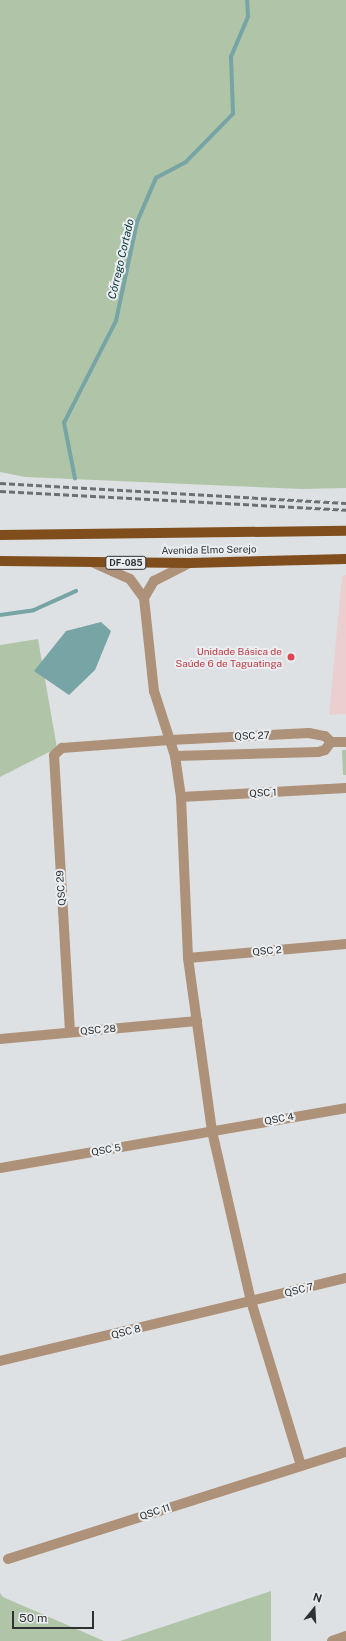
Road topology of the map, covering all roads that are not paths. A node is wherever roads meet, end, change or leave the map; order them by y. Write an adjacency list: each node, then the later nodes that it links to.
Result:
1 (346, 531): 2 (main road, Avenida Elmo Serejo)
2 (0, 535)
3 (346, 559): 6 (main road, Avenida Elmo Serejo / DF-085)
4 (0, 561): 5 (main road, Avenida Elmo Serejo / DF-085)
5 (94, 563): 6 (main road, Avenida Elmo Serejo / DF-085); 7 (street)
6 (190, 563): 7 (street)
7 (144, 598): 8 (street)
8 (170, 740): 9 (street, QSC 27); 11 (street, QSC 27); 12 (street)
9 (331, 742): 10 (street, QSC 27); 12 (street, QSC 27)
10 (346, 742)
11 (62, 748): 18 (street, QSC 29)
12 (175, 756): 14 (street)
13 (346, 788): 14 (street, QSC 1)
14 (181, 797): 16 (street)
15 (346, 944): 16 (street, QSC 2)
16 (188, 958): 17 (street)
17 (197, 1021): 18 (street, QSC 28); 21 (street)
18 (70, 1032): 19 (street, QSC 28)
19 (0, 1039)
20 (346, 1108): 21 (street, QSC 4)
21 (212, 1131): 22 (street, QSC 5); 24 (street)
22 (0, 1168)
23 (346, 1278): 24 (street, QSC 7)
24 (251, 1301): 25 (street, QSC 8); 27 (street)
25 (0, 1361)
26 (346, 1452): 27 (street, QSC 11)
27 (301, 1466): 28 (street, QSC 11)
28 (8, 1558)
29 (346, 1636): 30 (street)
30 (332, 1641)

